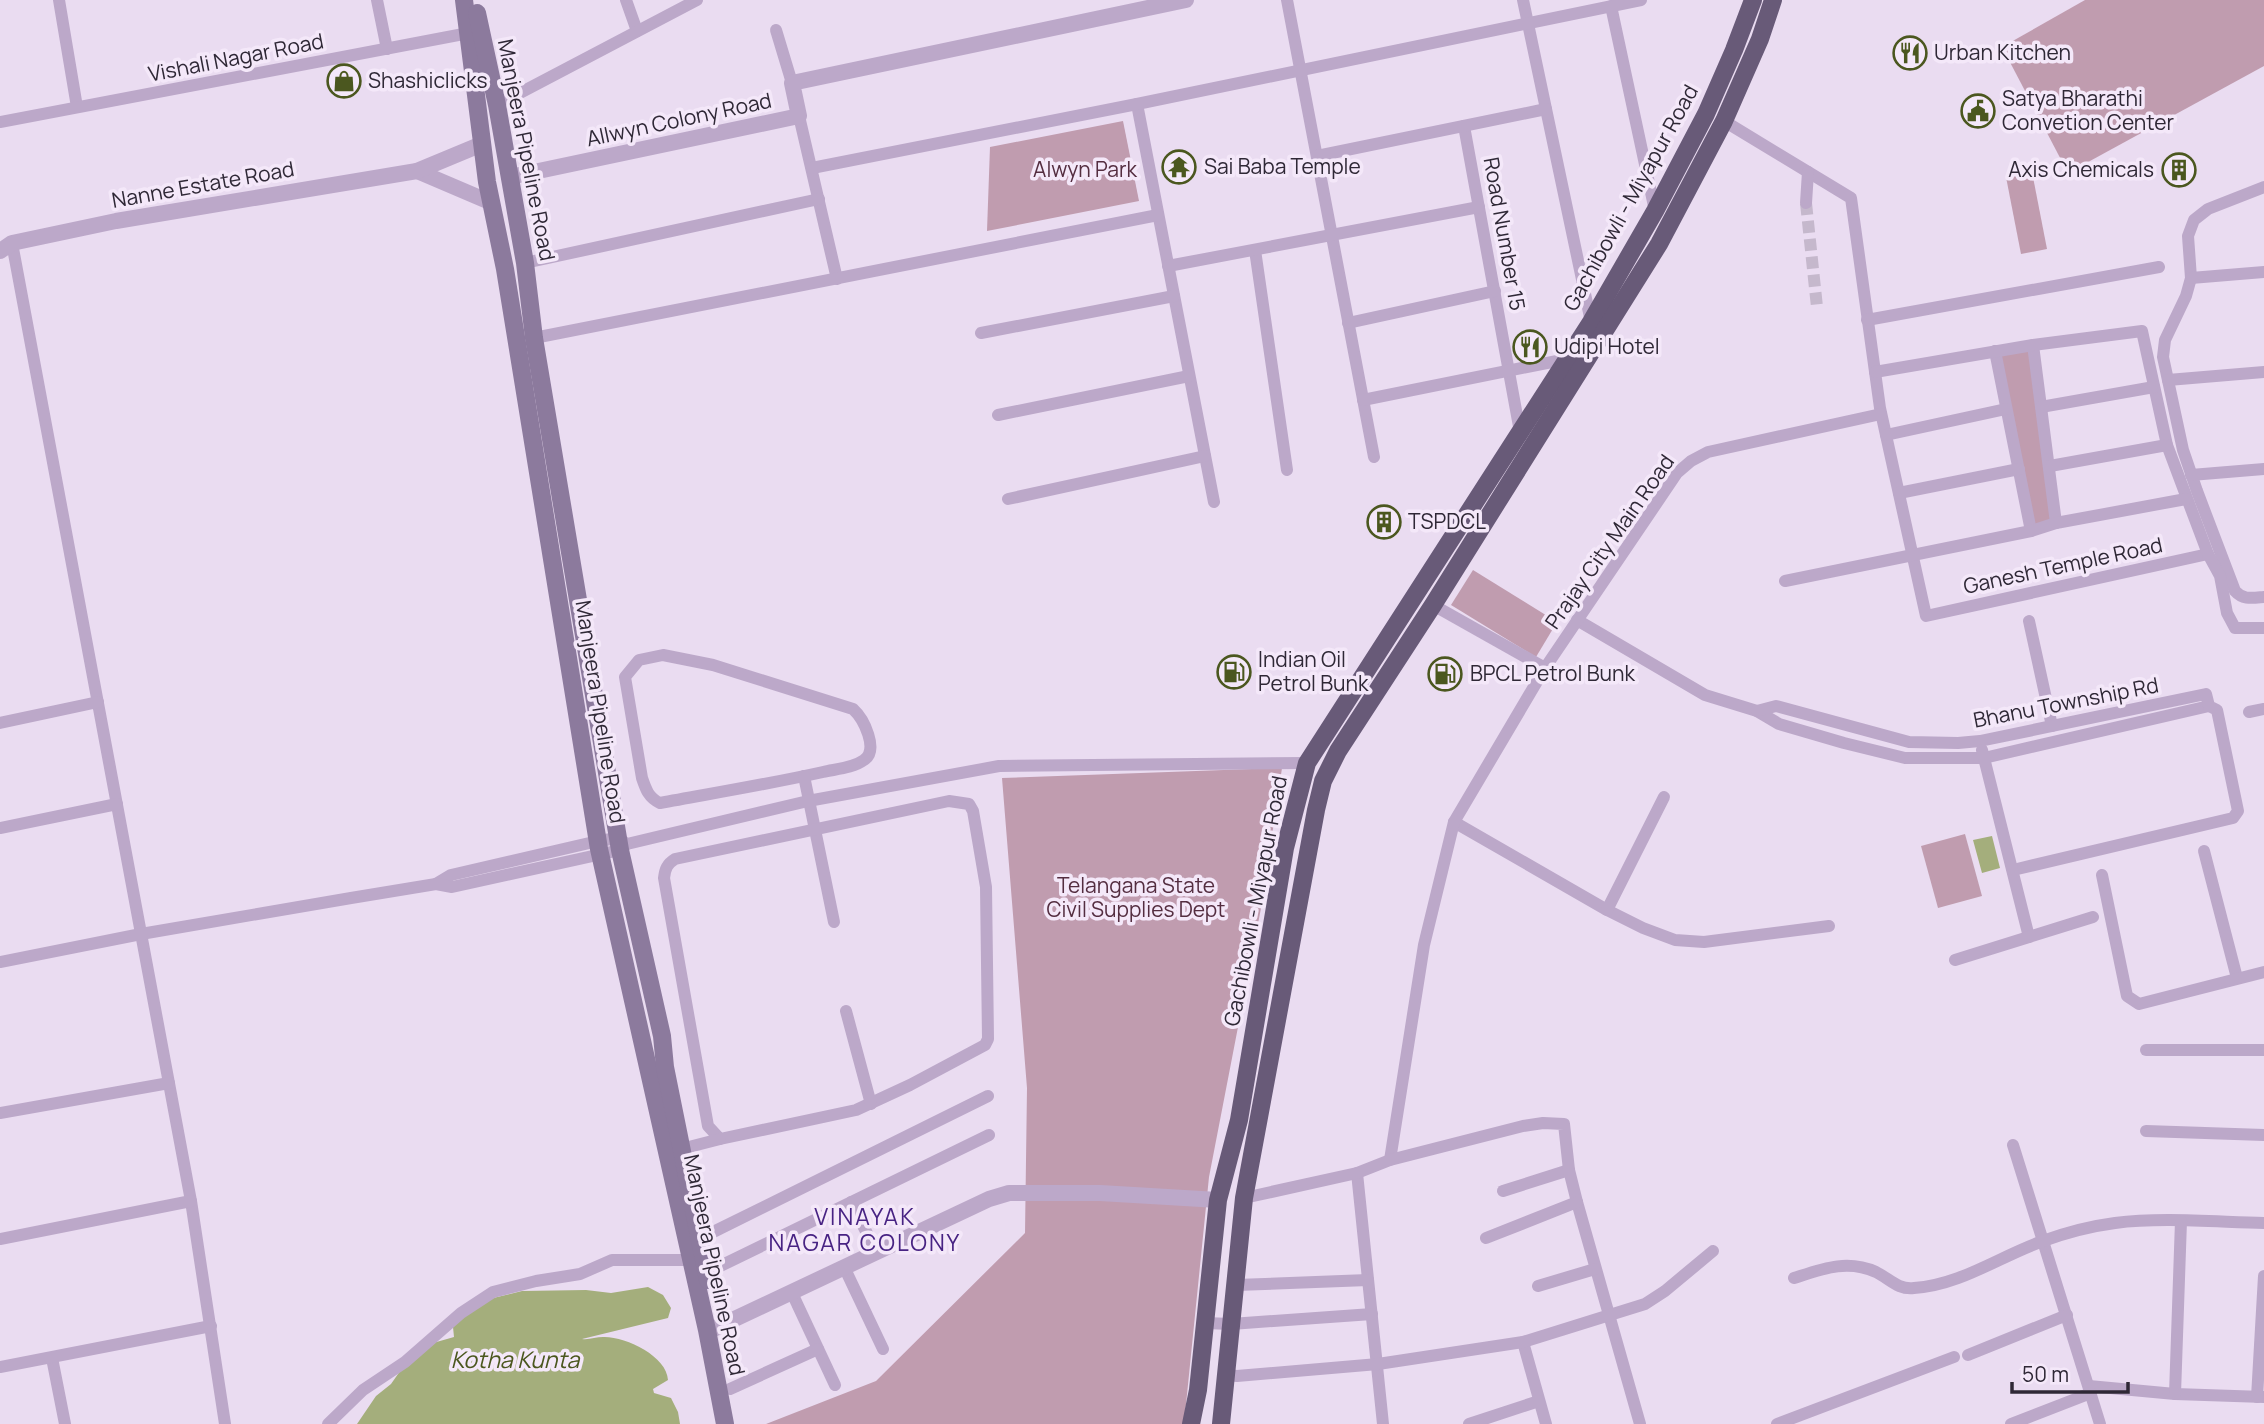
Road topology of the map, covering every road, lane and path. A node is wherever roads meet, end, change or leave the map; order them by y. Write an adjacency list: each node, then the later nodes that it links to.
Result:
1 (59, 0): 24 (street)
2 (377, 0): 19 (street)
3 (464, 0): 18 (main road, Manjeera Pipeline Road)
4 (475, 0): 18 (main road, Manjeera Pipeline Road)
5 (626, 0): 17 (street)
6 (696, 0): 17 (street)
7 (1186, 0): 13 (street, Allwyn Colony Road)
8 (1287, 0): 20 (street)
9 (1523, 0): 15 (street)
10 (1641, 0): 14 (street)
11 (1753, 0): 41 (main road, Gachibowli - Miyapur Road)
12 (1773, 0): 27 (main road)
13 (1168, 2): 21 (street, Allwyn Colony Road)
14 (1611, 6): 15 (street); 41 (street)
15 (1528, 22): 20 (street); 25 (street)
16 (776, 30): 21 (street)
17 (637, 31): 23 (street)
18 (474, 32): 19 (street, Vishali Nagar Road); 23 (main road, Manjeera Pipeline Road); 30 (main road, Manjeera Pipeline Road)
19 (387, 49): 24 (street, Vishali Nagar Road)
20 (1300, 70): 22 (street); 31 (street)
21 (792, 83): 26 (street, Allwyn Colony Road)
22 (1137, 104): 32 (street); 42 (street)
23 (497, 105): 35 (main road, Manjeera Pipeline Road)
24 (77, 107): 28 (street, Vishali Nagar Road)
25 (1546, 109): 29 (street); 55 (street)
26 (799, 116): 32 (street); 35 (street, Allwyn Colony Road)
27 (1724, 121): 34 (street); 95 (main road)
28 (0, 122)
29 (1464, 126): 31 (street); 40 (street, Road Number 15)
30 (482, 144): 33 (street, Nanne Estate Road); 39 (main road, Manjeera Pipeline Road)
31 (1317, 156): 43 (street)
32 (811, 168): 37 (street)
33 (417, 171): 39 (street); 44 (street, Nanne Estate Road)
34 (1808, 172): 38 (street); 54 (street)
35 (510, 177): 46 (main road, Manjeera Pipeline Road)
36 (2264, 187): 50 (street)
37 (819, 199): 46 (street); 51 (street)
38 (1807, 203)
39 (492, 204): 75 (main road, Manjeera Pipeline Road)
40 (1479, 207): 43 (street); 52 (street, Road Number 15)
41 (1655, 211): 55 (main road, Gachibowli - Miyapur Road)
42 (1158, 215): 47 (street); 51 (street)
43 (1332, 235): 45 (street); 56 (street)
44 (6, 247): 100 (street)
45 (1255, 250): 47 (street); 83 (street)
46 (525, 263): 58 (main road, Manjeera Pipeline Road)
47 (1168, 266): 53 (street)
48 (2159, 267): 54 (street)
49 (2264, 272): 50 (street)
50 (2191, 278): 66 (street)
51 (837, 279): 58 (street)
52 (1495, 291): 56 (street); 62 (street, Road Number 15)
53 (1174, 296): 57 (street); 65 (street)
54 (1867, 320): 63 (street)
55 (1591, 322): 61 (main road, Gachibowli - Miyapur Road)
56 (1348, 323): 68 (street)
57 (981, 332)
58 (534, 338): 74 (main road, Manjeera Pipeline Road)
59 (2032, 345): 60 (street); 67 (street); 69 (street)
60 (1995, 351): 63 (street); 70 (street)
61 (1567, 359): 62 (street); 73 (main road, Gachibowli - Miyapur Road)
62 (1509, 372): 68 (street); 73 (street, Road Number 15)
63 (1875, 372): 71 (street)
64 (2264, 372): 66 (street)
65 (1189, 376): 72 (street); 78 (street)
66 (2168, 380): 84 (street)
67 (2154, 387): 69 (street); 77 (street)
68 (1363, 400): 79 (street)
69 (2041, 407): 80 (street)
70 (2006, 408): 76 (street); 81 (street)
71 (1881, 414): 76 (street); 96 (street, Prajay City Main Road)
72 (998, 415)
73 (1520, 432): 109 (main road, Gachibowli - Miyapur Road)
74 (550, 433): 75 (main road); 117 (main road, Manjeera Pipeline Road)
75 (532, 435): 118 (main road, Manjeera Pipeline Road)
76 (1886, 435): 85 (street)
77 (2168, 445): 80 (street); 87 (street)
78 (1205, 456): 86 (street); 88 (street)
79 (1374, 457)
80 (2050, 466): 89 (street)
81 (2019, 469): 85 (street); 90 (street)
82 (2264, 469): 84 (street)
83 (1287, 470)
84 (2191, 475): 94 (street)
85 (1899, 493): 91 (street)
86 (1008, 499)
87 (2186, 499): 89 (street); 92 (street)
88 (1214, 502)
89 (2056, 523): 90 (street)
90 (2031, 531): 91 (street)
91 (1912, 554): 92 (street, Ganesh Temple Road); 93 (street)
92 (2208, 554): 98 (street)
93 (1785, 581)
94 (2264, 597)
95 (1433, 605): 99 (street); 138 (main road)
96 (1577, 620): 99 (street, Prajay City Main Road); 103 (street, Bhanu Township Rd)
97 (2029, 621): 106 (street)
98 (2264, 628)
99 (1545, 668): 114 (street, Prajay City Main Road)
100 (98, 702): 105 (street); 113 (street)
101 (2209, 706): 106 (street, Bhanu Township Rd); 108 (street, Bhanu Township Rd); 120 (street)
102 (2264, 709): 104 (street)
103 (1757, 711): 107 (street, Bhanu Township Rd); 108 (street, Bhanu Township Rd)
104 (2249, 712)
105 (0, 723)
106 (2052, 726): 107 (street, Bhanu Township Rd)
107 (1980, 741): 108 (street)
108 (1984, 758): 120 (street, Bhanu Township Rd)
109 (1307, 763): 112 (street); 137 (main road, Gachibowli - Miyapur Road)
110 (804, 776): 110 (street); 112 (street)
111 (1664, 797): 122 (street)
112 (808, 801): 116 (street); 117 (street)
113 (117, 804): 115 (street); 126 (street)
114 (1454, 822): 122 (street); 148 (street, Prajay City Main Road)
115 (0, 828)
116 (814, 830): 124 (street); 140 (street); 145 (street)
117 (622, 844): 118 (street); 135 (main road, Manjeera Pipeline Road)
118 (599, 847): 126 (street); 135 (main road, Manjeera Pipeline Road)
119 (2204, 851): 131 (street)
120 (2013, 870): 127 (street, Bhanu Township Rd)
121 (2102, 875): 131 (street)
122 (1607, 910): 125 (street)
123 (2093, 917): 127 (street)
124 (834, 922)
125 (1829, 926)
126 (141, 934): 129 (street); 136 (street)
127 (2029, 937): 128 (street)
128 (1955, 960)
129 (0, 962)
130 (2264, 972): 131 (street)
131 (2237, 978)
132 (846, 1011): 140 (street)
133 (2146, 1050): 134 (street)
134 (2264, 1050)
135 (656, 1067): 147 (main road, Manjeera Pipeline Road); 165 (main road, Manjeera Pipeline Road)
136 (169, 1083): 141 (street); 154 (street)
137 (1245, 1084): 138 (main road); 153 (main road, Gachibowli - Miyapur Road)
138 (1264, 1090): 152 (main road)
139 (988, 1096): 161 (street)
140 (871, 1104): 145 (street)
141 (0, 1113)
142 (2146, 1131): 144 (street)
143 (989, 1135): 155 (street)
144 (2264, 1135)
145 (720, 1139): 147 (street)
146 (2013, 1145): 162 (street)
147 (681, 1149): 161 (main road, Manjeera Pipeline Road)
148 (1390, 1160): 149 (street); 150 (street)
149 (1569, 1170): 151 (street); 156 (street)
150 (1357, 1173): 152 (street); 171 (street)
151 (1503, 1191)
152 (1244, 1198): 172 (main road)
153 (1218, 1200): 164 (street); 178 (main road, Gachibowli - Miyapur Road)
154 (191, 1201): 160 (street); 180 (street)
155 (851, 1202): 164 (street); 168 (street)
156 (1577, 1202): 159 (street); 167 (street)
157 (2180, 1221): 158 (street); 162 (street); 192 (street)
158 (2264, 1223)
159 (1486, 1238)
160 (0, 1239)
161 (699, 1239): 168 (main road, Manjeera Pipeline Road)
162 (2043, 1241): 170 (street); 176 (street)
163 (1713, 1251): 177 (street)
164 (877, 1254): 166 (street)
165 (691, 1260): 181 (main road, Manjeera Pipeline Road); 197 (street)
166 (845, 1269): 174 (street); 184 (street)
167 (1595, 1269): 173 (street); 177 (street)
168 (706, 1273): 181 (main road, Manjeera Pipeline Road)
169 (2264, 1276): 193 (street)
170 (1794, 1279)
171 (1368, 1280): 172 (street); 175 (street)
172 (1236, 1285): 179 (main road)
173 (1538, 1286)
174 (792, 1293): 181 (street); 183 (street)
175 (1372, 1314): 179 (street); 186 (street)
176 (2067, 1315): 191 (street); 206 (street)
177 (1608, 1317): 182 (street); 205 (street)
178 (1205, 1323): 179 (street); 200 (main road, Gachibowli - Miyapur Road)
179 (1231, 1324): 188 (main road)
180 (211, 1326): 185 (street); 196 (street)
181 (713, 1330): 190 (main road, Manjeera Pipeline Road); 198 (main road, Manjeera Pipeline Road)
182 (1523, 1342): 186 (street); 194 (street)
183 (818, 1349): 189 (street); 190 (street)
184 (883, 1349)
185 (52, 1358): 187 (street); 195 (street)
186 (1378, 1364): 188 (street); 202 (street)
187 (0, 1367)
188 (1226, 1375): 201 (main road)
189 (835, 1385)
190 (730, 1389): 199 (main road, Manjeera Pipeline Road)
191 (2090, 1389): 192 (street); 207 (street); 208 (street)
192 (2175, 1394): 193 (street)
193 (2260, 1397)
194 (1539, 1401): 203 (street); 204 (street)
195 (65, 1424)
196 (225, 1424)
197 (328, 1424)
198 (725, 1424)
199 (738, 1424)
200 (1191, 1424)
201 (1221, 1424)
202 (1383, 1424)
203 (1469, 1424)
204 (1546, 1424)
205 (1640, 1424)
206 (1777, 1424)
207 (2011, 1424)
208 (2100, 1424)

